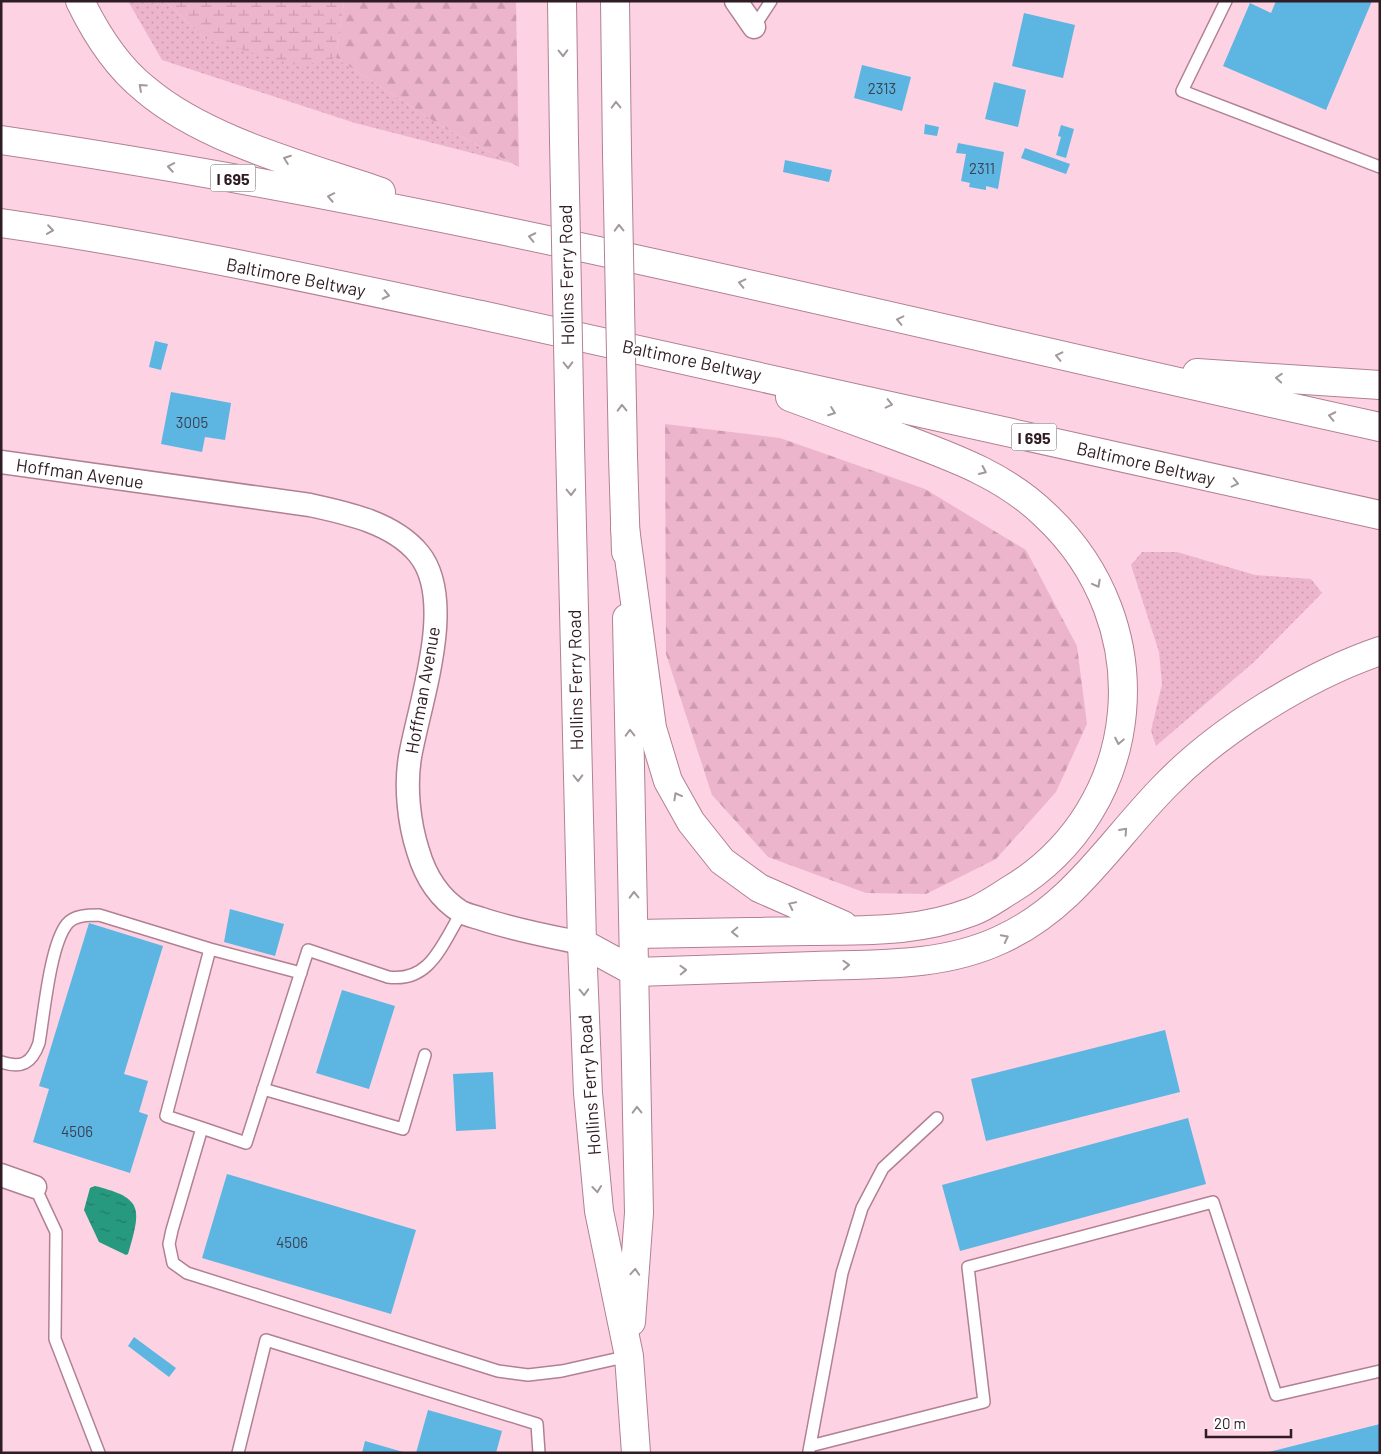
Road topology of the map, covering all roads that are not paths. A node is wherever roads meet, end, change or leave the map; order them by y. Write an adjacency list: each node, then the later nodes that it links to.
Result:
1 (80, 1): 10 (main road, one-way to 1)
2 (615, 1): 18 (main road, Hollins Ferry Road, one-way to 2, bridge)
3 (736, 1): 7 (street)
4 (771, 1): 7 (lane)
5 (1226, 1): 9 (lane)
6 (562, 2): 23 (main road, Hollins Ferry Road, one-way to 23, bridge)
7 (754, 27)
8 (1, 140): 10 (main road, I 695, one-way to 8)
9 (1380, 167)
10 (465, 222): 13 (main road, I 695, one-way to 10)
11 (1, 223): 12 (main road, Baltimore Beltway / I 695, one-way to 12)
12 (688, 359): 17 (main road, Baltimore Beltway / I 695, one-way to 17); 21 (main road, one-way to 21)
13 (1106, 367): 14 (main road, one-way to 13); 15 (main road, I 695, one-way to 13)
14 (1380, 384)
15 (1380, 427)
16 (1, 462): 20 (street, Hoffman Avenue)
17 (1380, 515)
18 (625, 528): 21 (main road, one-way to 18); 22 (main road, Hollins Ferry Road, one-way to 18)
19 (1380, 651): 25 (main road, one-way to 19)
20 (462, 912): 23 (street, Hoffman Avenue); 26 (lane)
21 (854, 930): 22 (main road, one-way to 22)
22 (634, 934): 23 (main road); 25 (main road, Hollins Ferry Road)
23 (582, 943): 25 (main road); 34 (main road, Hollins Ferry Road, one-way to 34)
24 (210, 949): 26 (lane); 28 (lane); 31 (lane)
25 (635, 972): 34 (main road, Hollins Ferry Road, one-way to 25)
26 (301, 973): 29 (lane)
27 (425, 1055): 29 (lane)
28 (1, 1062)
29 (263, 1088): 31 (lane)
30 (937, 1118): 36 (lane)
31 (202, 1128): 34 (lane)
32 (1, 1175): 33 (street)
33 (35, 1187): 37 (lane)
34 (629, 1356): 40 (main road, Hollins Ferry Road)
35 (1380, 1370): 36 (lane)
36 (809, 1450)
37 (99, 1453)
38 (238, 1453): 39 (lane)
39 (539, 1453)
40 (636, 1453)

